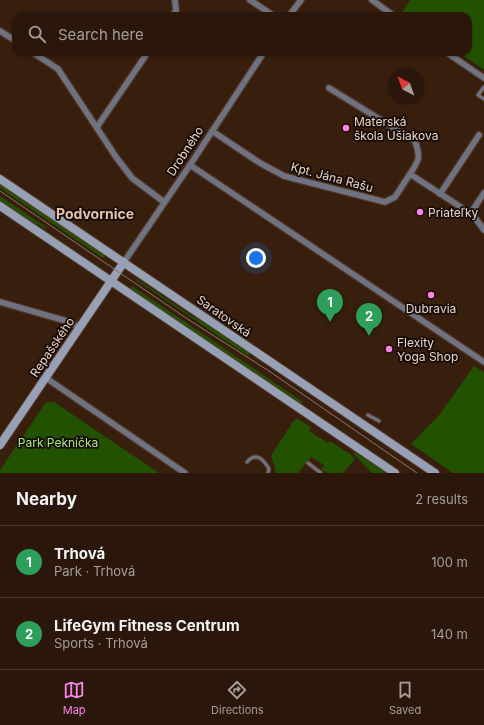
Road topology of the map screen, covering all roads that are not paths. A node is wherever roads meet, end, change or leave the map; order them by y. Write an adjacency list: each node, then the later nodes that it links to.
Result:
1 (176, 0): 5 (street)
2 (250, 0): 6 (street)
3 (301, 0): 7 (street)
4 (372, 0): 8 (street)
5 (175, 12)
6 (268, 12)
7 (292, 12)
8 (388, 12)
9 (0, 30): 10 (street)
10 (12, 38)
11 (38, 56): 19 (street)
12 (145, 56): 19 (street)
13 (261, 56): 20 (street, Drobného)
14 (452, 56): 15 (street)
15 (484, 78)
16 (484, 87): 18 (lane)
17 (329, 88): 23 (street, Kpt. Jána Rašu)
18 (484, 99)
19 (97, 127): 27 (street)
20 (212, 131): 22 (street, Drobného); 23 (street, Kpt. Jána Rašu)
21 (479, 134): 26 (street)
22 (190, 165): 27 (street, Drobného); 35 (street)
23 (410, 174): 26 (street)
24 (0, 178): 31 (main road, Saratovská)
25 (484, 193): 29 (street)
26 (440, 194): 29 (street)
27 (164, 202): 31 (street, Drobného)
28 (0, 206): 32 (main road)
29 (470, 213): 30 (street)
30 (484, 230)
31 (124, 262): 32 (main road, Repašského); 46 (main road, Saratovská)
32 (111, 281): 34 (main road, Repašského); 45 (main road)
33 (0, 302): 34 (street)
34 (80, 328): 36 (main road, Repašského)
35 (484, 362)
36 (46, 378): 39 (main road, Repašského); 42 (street)
37 (368, 415): 38 (lane)
38 (379, 421)
39 (0, 445)
40 (247, 462): 43 (lane)
41 (308, 463): 44 (lane)
42 (185, 473)
43 (268, 473)
44 (321, 473)
45 (395, 473)
46 (435, 473)

